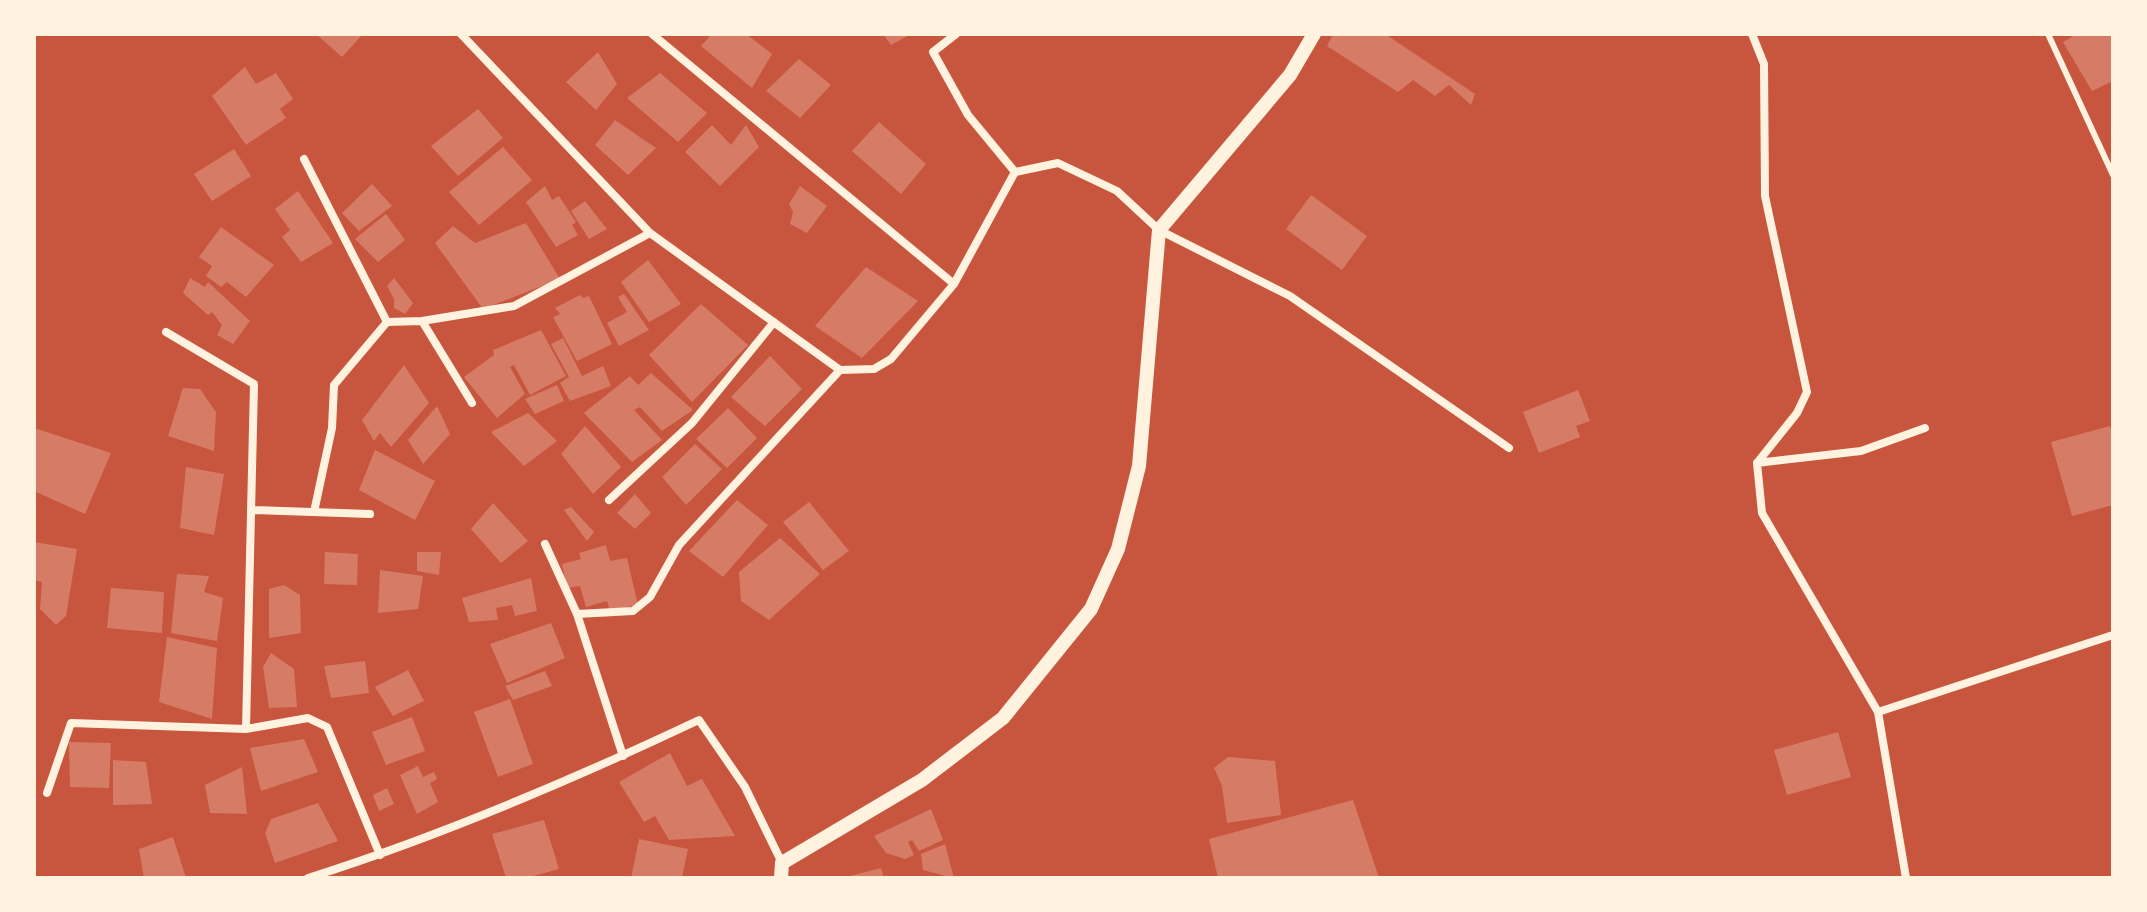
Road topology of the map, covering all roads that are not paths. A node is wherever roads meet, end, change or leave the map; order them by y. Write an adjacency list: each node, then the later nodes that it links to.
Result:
1 (461, 34): 11 (street)
2 (652, 34): 12 (street)
3 (956, 34): 8 (street)
4 (1314, 34): 10 (street)
5 (1752, 34): 21 (street)
6 (2048, 34): 9 (lane)
7 (304, 159): 14 (street)
8 (1015, 172): 10 (street); 12 (street)
9 (2113, 175)
10 (1159, 230): 20 (street); 34 (street)
11 (650, 233): 13 (street); 15 (street)
12 (954, 284): 17 (street)
13 (422, 321): 14 (street); 18 (street)
14 (387, 322): 24 (street)
15 (774, 322): 17 (street); 22 (street)
16 (166, 332): 23 (street)
17 (840, 370): 27 (street)
18 (472, 403)
19 (1925, 428): 21 (street)
20 (1509, 448)
21 (1757, 463): 29 (street)
22 (609, 500)
23 (251, 510): 24 (street); 30 (street)
24 (314, 512): 25 (street)
25 (370, 514)
26 (545, 544): 27 (street)
27 (577, 614): 31 (street)
28 (2113, 635): 29 (street)
29 (1878, 712): 36 (street)
30 (246, 729): 32 (street); 33 (street)
31 (623, 756): 33 (street); 34 (street)
32 (47, 793)
33 (380, 855): 35 (street)
34 (781, 871)
35 (308, 878)
36 (1906, 878)

